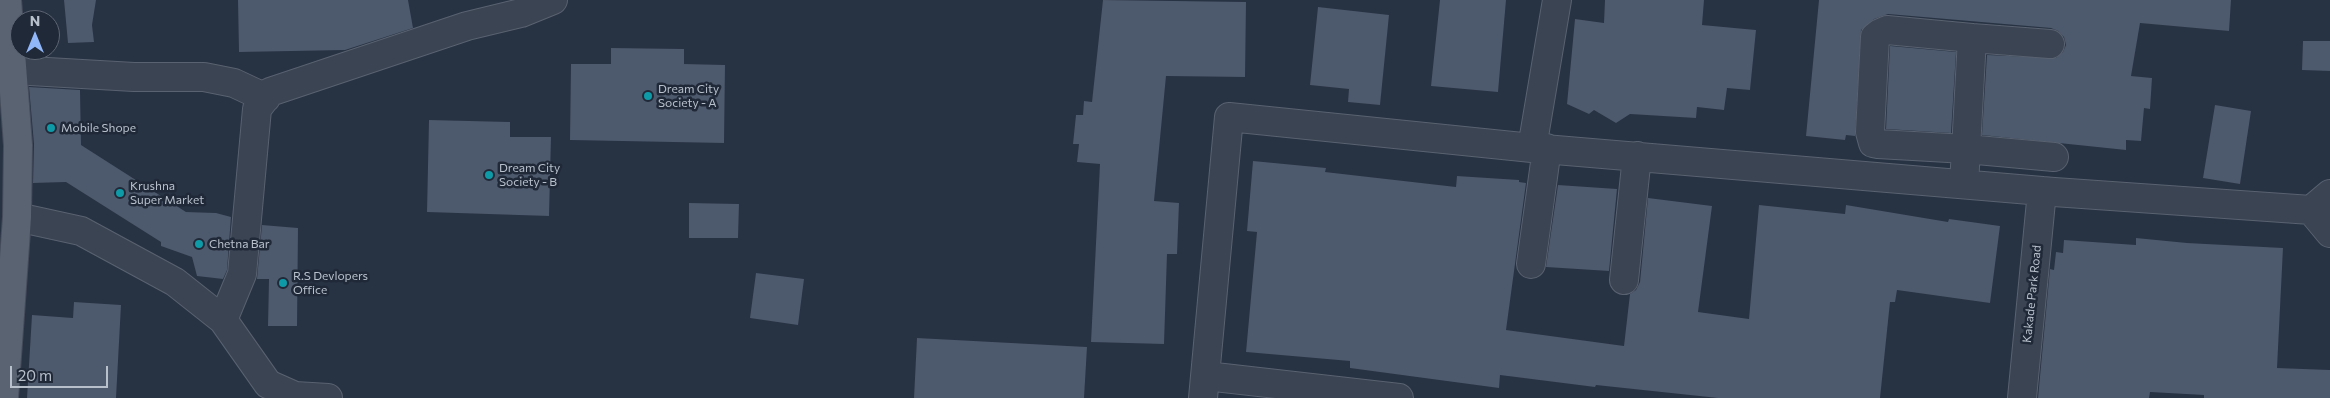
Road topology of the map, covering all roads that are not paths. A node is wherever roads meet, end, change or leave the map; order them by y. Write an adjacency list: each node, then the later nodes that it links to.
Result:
1 (7, 0): 6 (main road)
2 (553, 0): 7 (street)
3 (1557, 0): 8 (street)
4 (1972, 38): 5 (street); 9 (street); 9 (street)
5 (2050, 44)
6 (13, 70): 7 (street); 15 (main road)
7 (266, 98): 19 (street)
8 (1539, 148): 10 (street); 17 (street); 21 (street)
9 (1966, 149): 11 (street); 12 (street)
10 (1637, 156): 12 (street); 18 (street)
11 (2054, 157)
12 (1964, 184): 13 (street)
13 (2042, 191): 14 (street); 25 (street, Kakade Park Road)
14 (2320, 202): 16 (street)
15 (8, 214): 19 (street); 20 (main road)
16 (2330, 233)
17 (1531, 264)
18 (1624, 280)
19 (223, 320): 23 (street)
20 (4, 335): 22 (main road)
21 (1205, 387): 24 (street)
22 (4, 398)
23 (328, 398)
24 (1399, 398)
25 (2022, 398)

